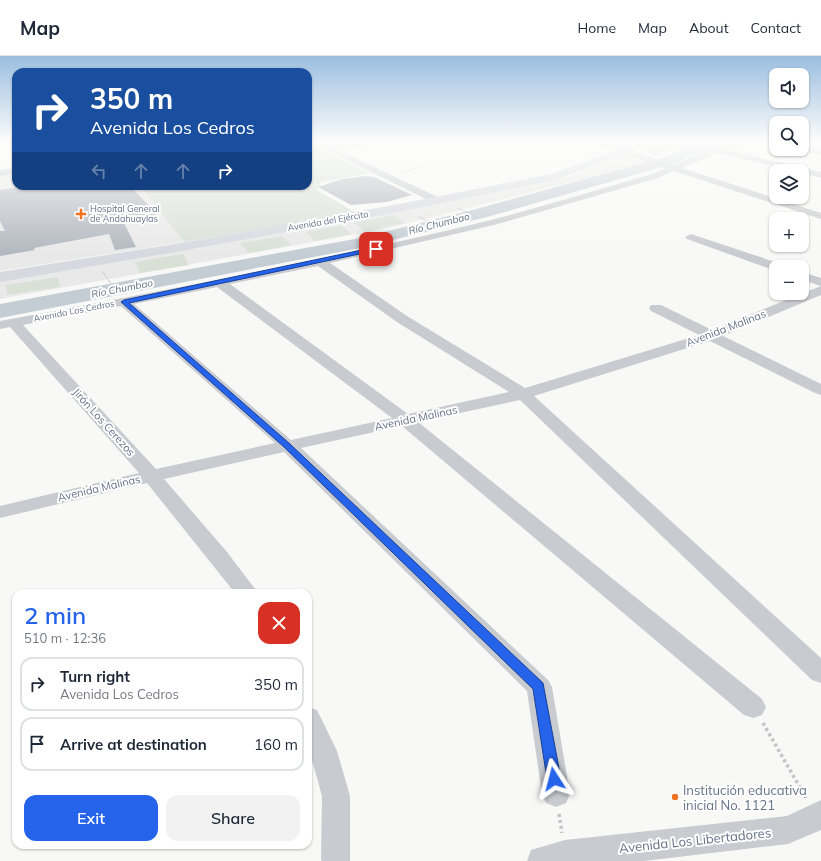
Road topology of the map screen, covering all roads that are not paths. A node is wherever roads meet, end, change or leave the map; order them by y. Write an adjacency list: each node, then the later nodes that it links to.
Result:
1 (391, 179): 5 (street)
2 (547, 179): 5 (highway, Avenida del Ejército)
3 (643, 179): 8 (street, Avenida Los Cedros)
4 (707, 179): 6 (street)
5 (438, 201): 10 (highway, Avenida del Ejército)
6 (821, 216)
7 (692, 237): 9 (street)
8 (320, 262): 12 (street, Avenida Los Cedros); 20 (street)
9 (769, 264)
10 (0, 277)
11 (809, 278): 13 (street)
12 (219, 282): 15 (street, Avenida Los Cedros); 21 (street)
13 (821, 282)
14 (821, 290): 18 (street, Avenida Malinas)
15 (121, 298): 17 (street, Avenida Los Cedros); 22 (street)
16 (656, 308): 18 (street)
17 (7, 324): 23 (street, Jirón Los Cerezos)
18 (710, 336): 19 (street); 20 (street, Avenida Malinas)
19 (821, 390)
20 (523, 394): 21 (street, Avenida Malinas); 26 (street)
21 (405, 420): 22 (street, Avenida Malinas); 27 (street)
22 (287, 445): 23 (street, Avenida Malinas); 29 (street)
23 (152, 476): 24 (street, Avenida Malinas); 25 (street, Jirón Los Cerezos)
24 (0, 512)
25 (244, 589)
26 (821, 673)
27 (753, 707)
28 (312, 726): 32 (street)
29 (556, 794)
30 (820, 818): 31 (street, Avenida Los Libertadores)
31 (553, 858)
32 (336, 859)

